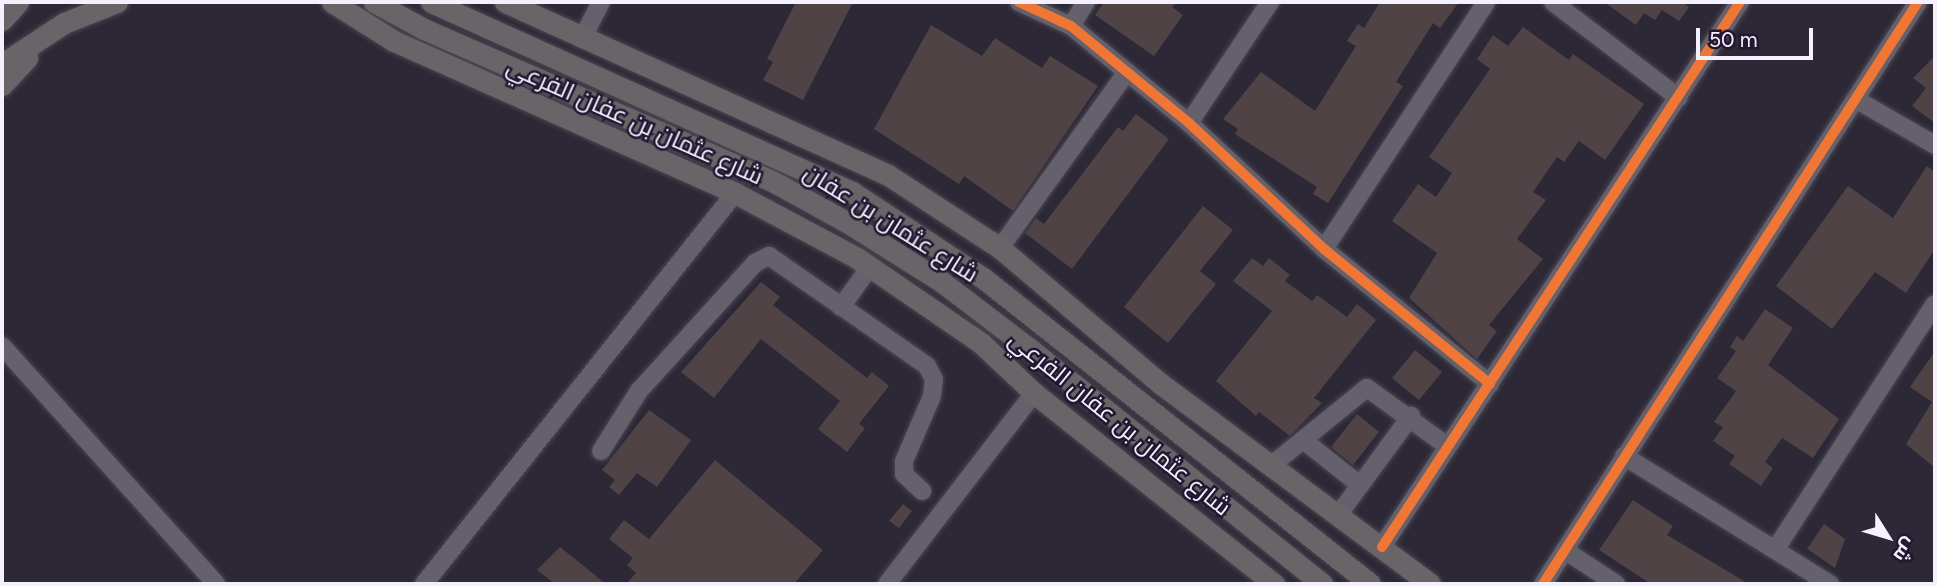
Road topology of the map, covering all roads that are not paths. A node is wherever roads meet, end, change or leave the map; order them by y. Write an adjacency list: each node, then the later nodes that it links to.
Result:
1 (18, 2): 16 (main road)
2 (117, 2): 15 (main road)
3 (332, 2): 26 (main road, شارع عثمان بن عفان الفرعي)
4 (374, 2): 51 (main road, شارع عثمان بن عفان)
5 (431, 2): 52 (main road, شارع عثمان بن عفان)
6 (505, 2): 18 (main road)
7 (601, 2): 18 (street)
8 (1019, 2): 17 (street)
9 (1086, 2): 17 (street)
10 (1269, 2): 24 (street)
11 (1486, 2): 28 (street)
12 (1553, 2): 22 (street)
13 (1740, 2): 22 (street)
14 (1919, 2): 23 (street)
15 (93, 9): 19 (main road); 21 (main road)
16 (2, 20)
17 (1071, 26): 20 (street)
18 (582, 39): 27 (main road)
19 (2, 64)
20 (1127, 72): 24 (street); 27 (street)
21 (2, 85)
22 (1679, 98): 33 (street)
23 (1857, 100): 25 (street); 39 (street)
24 (1189, 123): 28 (street)
25 (1935, 145)
26 (735, 193): 29 (main road, شارع عثمان بن عفان الفرعي); 48 (street)
27 (1000, 248): 40 (main road)
28 (1324, 250): 33 (street)
29 (870, 267): 31 (street); 34 (main road, شارع عثمان بن عفان الفرعي)
30 (1935, 304): 45 (street)
31 (842, 307): 38 (street); 42 (street)
32 (2, 346): 47 (street)
33 (1490, 384): 37 (street)
34 (1034, 393): 49 (street); 50 (main road, شارع عثمان بن عفان الفرعي)
35 (1410, 416): 36 (street); 37 (street); 41 (street)
36 (1303, 440): 40 (street); 41 (street)
37 (1447, 446): 44 (street)
38 (601, 451)
39 (1624, 456): 45 (street); 46 (street)
40 (1273, 464): 43 (main road)
41 (1360, 485): 43 (street)
42 (922, 491)
43 (1339, 514): 44 (main road)
44 (1382, 547): 53 (main road)
45 (1775, 550): 56 (street)
46 (1566, 551): 54 (street); 55 (street)
47 (216, 584)
48 (424, 584)
49 (887, 584)
50 (1274, 584)
51 (1322, 584)
52 (1370, 584)
53 (1430, 584)
54 (1543, 584)
55 (1616, 584)
56 (1830, 584)

